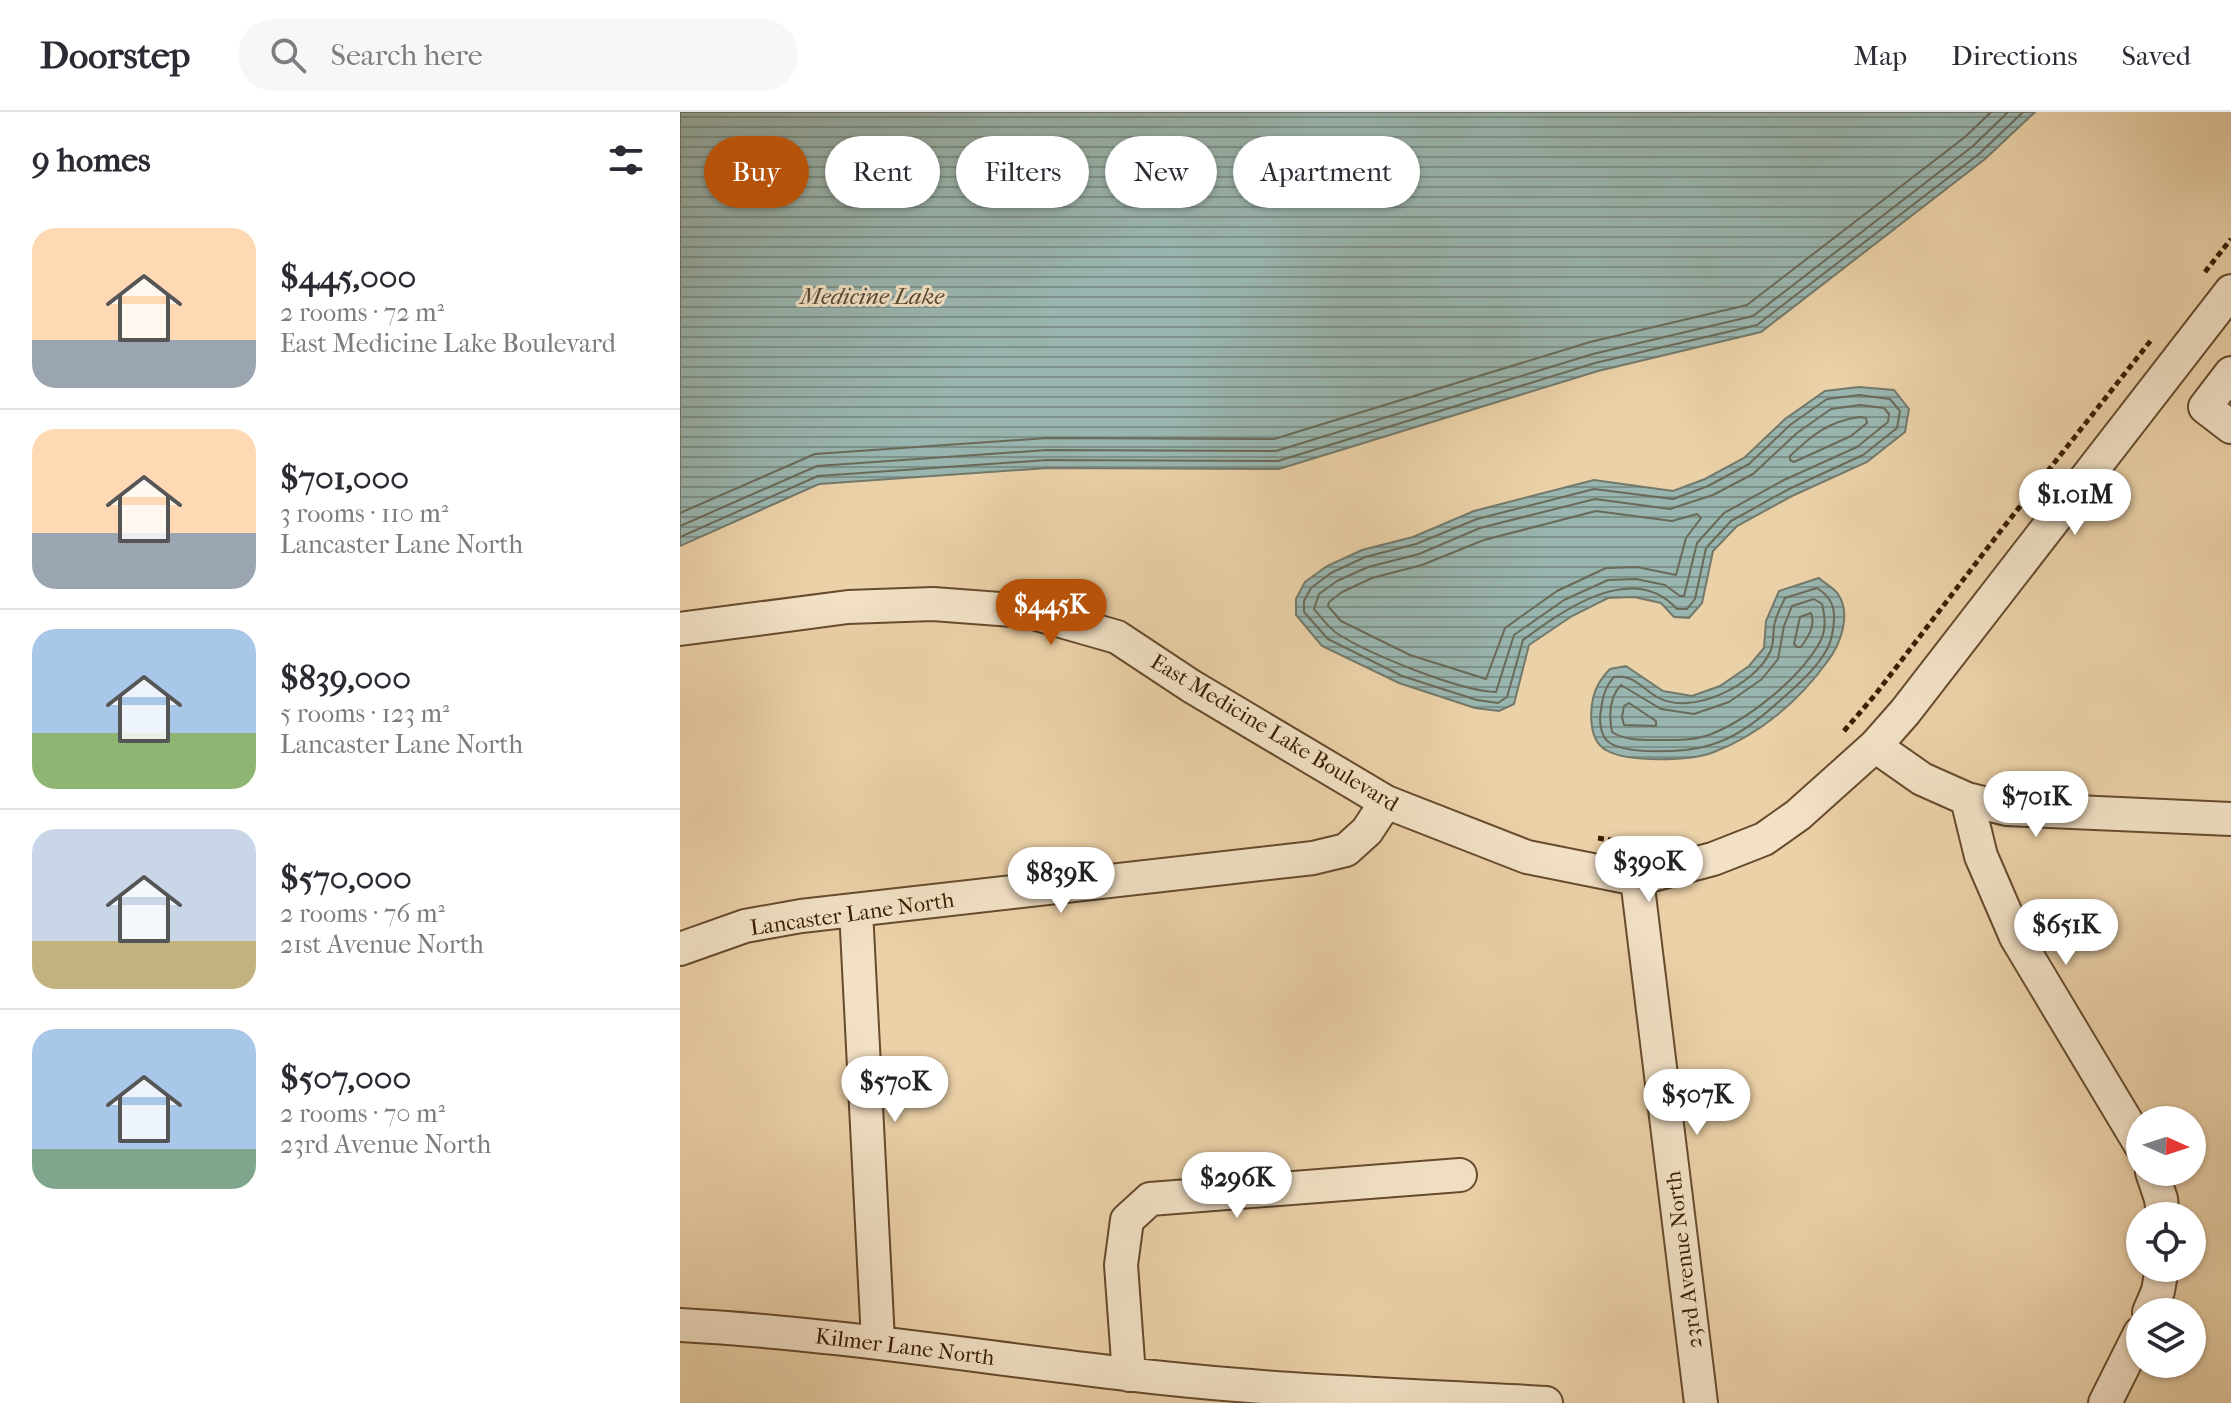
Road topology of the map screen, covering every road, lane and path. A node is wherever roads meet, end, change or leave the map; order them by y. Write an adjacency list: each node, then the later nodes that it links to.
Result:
1 (2231, 239): 2 (path)
2 (2204, 274)
3 (2231, 291): 9 (street, East Medicine Lake Boulevard)
4 (2156, 335): 8 (path)
5 (2231, 373): 6 (street)
6 (2231, 427)
7 (680, 629): 11 (street, East Medicine Lake Boulevard)
8 (1836, 740)
9 (1875, 746): 10 (street); 15 (street, East Medicine Lake Boulevard)
10 (1967, 799): 12 (street); 18 (street)
11 (1386, 802): 15 (street, East Medicine Lake Boulevard); 16 (street, Lancaster Lane North)
12 (2231, 819)
13 (1583, 836): 14 (path)
14 (1670, 842)
15 (1637, 879): 25 (street, 23rd Avenue North)
16 (856, 910): 17 (street, Lancaster Lane North); 21 (street)
17 (680, 949)
18 (2126, 1121)
19 (1460, 1175): 23 (street)
20 (680, 1325): 21 (street, Kilmer Lane North)
21 (878, 1341): 23 (street, Kilmer Lane North)
22 (2126, 1361): 26 (street)
23 (1129, 1375): 24 (street, Kilmer Lane North)
24 (1546, 1403)
25 (1701, 1403)
26 (2105, 1403)

